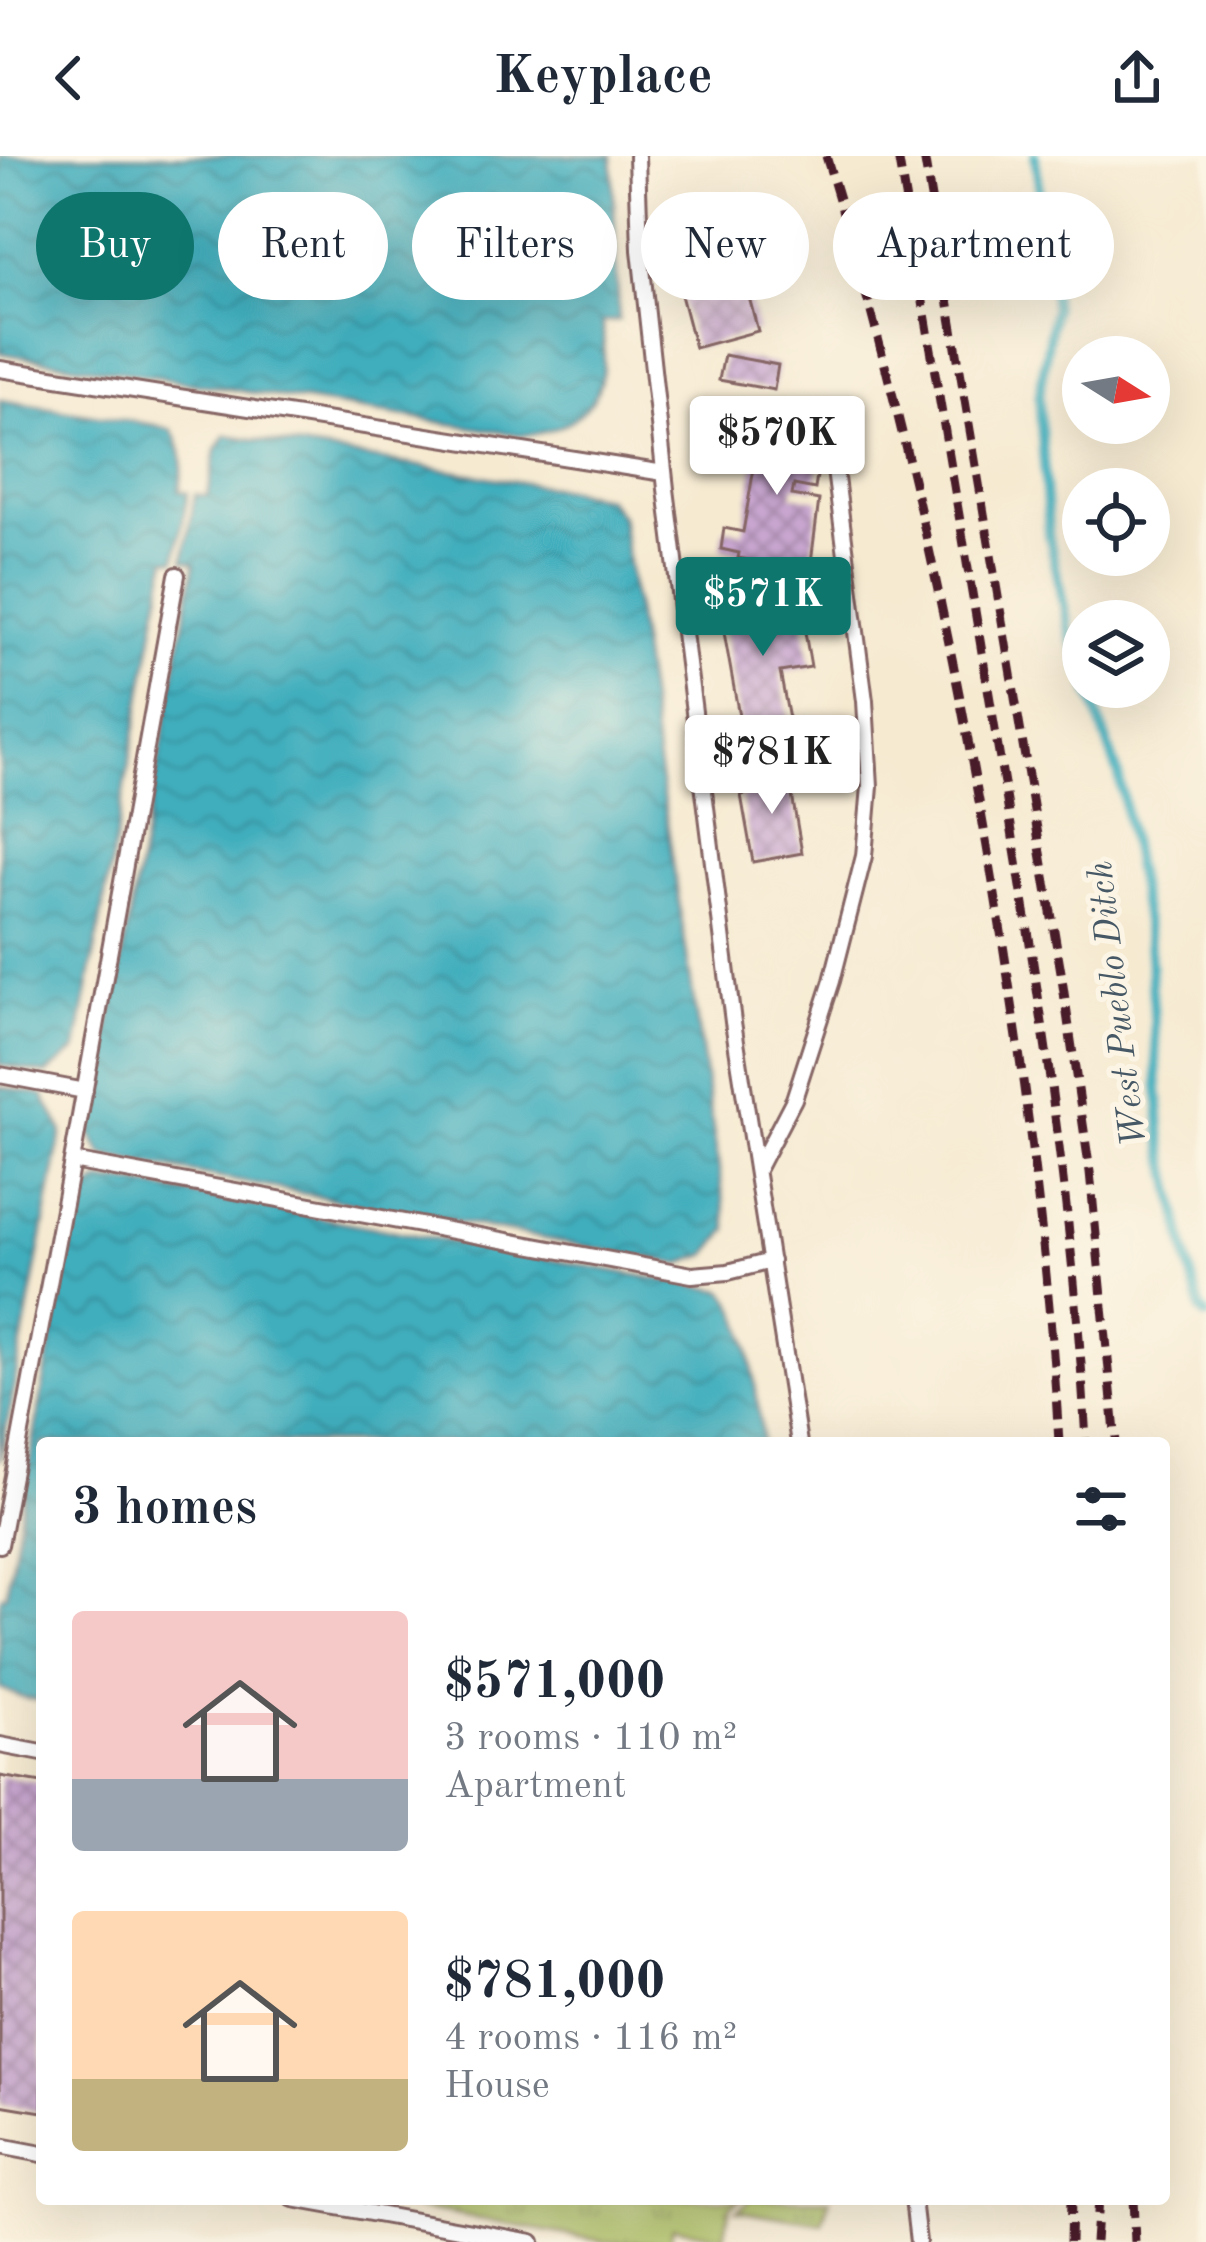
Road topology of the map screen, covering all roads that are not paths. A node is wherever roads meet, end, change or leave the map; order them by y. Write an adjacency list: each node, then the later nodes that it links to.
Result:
1 (637, 156): 4 (lane)
2 (0, 369): 4 (lane)
3 (832, 447): 9 (lane)
4 (664, 473): 9 (lane)
5 (177, 574): 7 (lane)
6 (0, 1075): 7 (lane)
7 (85, 1091): 8 (lane)
8 (71, 1161): 10 (lane); 12 (lane)
9 (756, 1172): 10 (lane)
10 (771, 1261): 11 (lane)
11 (799, 1437)
12 (0, 1545)
13 (0, 1745): 14 (lane)
14 (36, 1752)
15 (0, 2146): 16 (lane)
16 (36, 2153)
17 (325, 2205): 19 (lane)
18 (914, 2205): 20 (lane)
19 (532, 2242)
20 (918, 2242)

